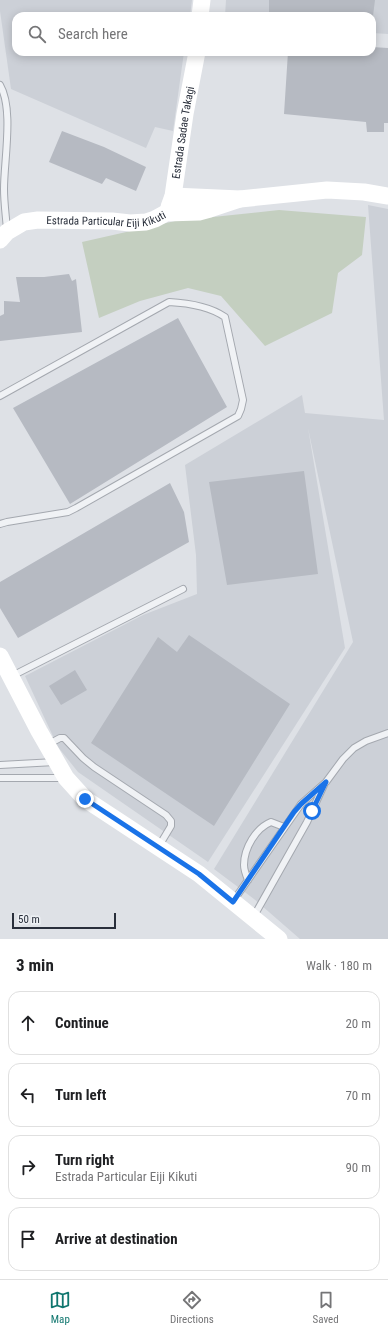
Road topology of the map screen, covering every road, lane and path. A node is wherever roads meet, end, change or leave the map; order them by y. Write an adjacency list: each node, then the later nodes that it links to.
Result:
1 (202, 0): 2 (street)
2 (200, 12)
3 (196, 56): 5 (street, Estrada Sadae Takagi)
4 (0, 85): 9 (lane)
5 (173, 196): 7 (street, Estrada Particular Eiji Kikuti); 8 (street, Estrada Sadae Takagi)
6 (388, 196): 7 (street, Estrada Particular Eiji Kikuti)
7 (240, 199): 8 (street, Estrada Particular Eiji Kikuti)
8 (166, 213): 9 (street, Estrada Particular Eiji Kikuti)
9 (3, 236)
10 (0, 396): 11 (lane)
11 (0, 524)
12 (183, 589): 14 (lane)
13 (0, 656): 14 (street)
14 (11, 677): 16 (street)
15 (388, 733): 21 (lane)
16 (47, 745): 17 (street); 23 (lane)
17 (56, 762): 18 (lane); 20 (street)
18 (0, 765)
19 (0, 778): 20 (lane)
20 (66, 778): 23 (street)
21 (326, 782): 22 (lane); 26 (lane)
22 (284, 827): 24 (lane); 24 (lane)
23 (158, 847): 25 (street)
24 (248, 880): 25 (lane)
25 (233, 902): 26 (street)
26 (253, 917): 27 (street)
27 (279, 939)

